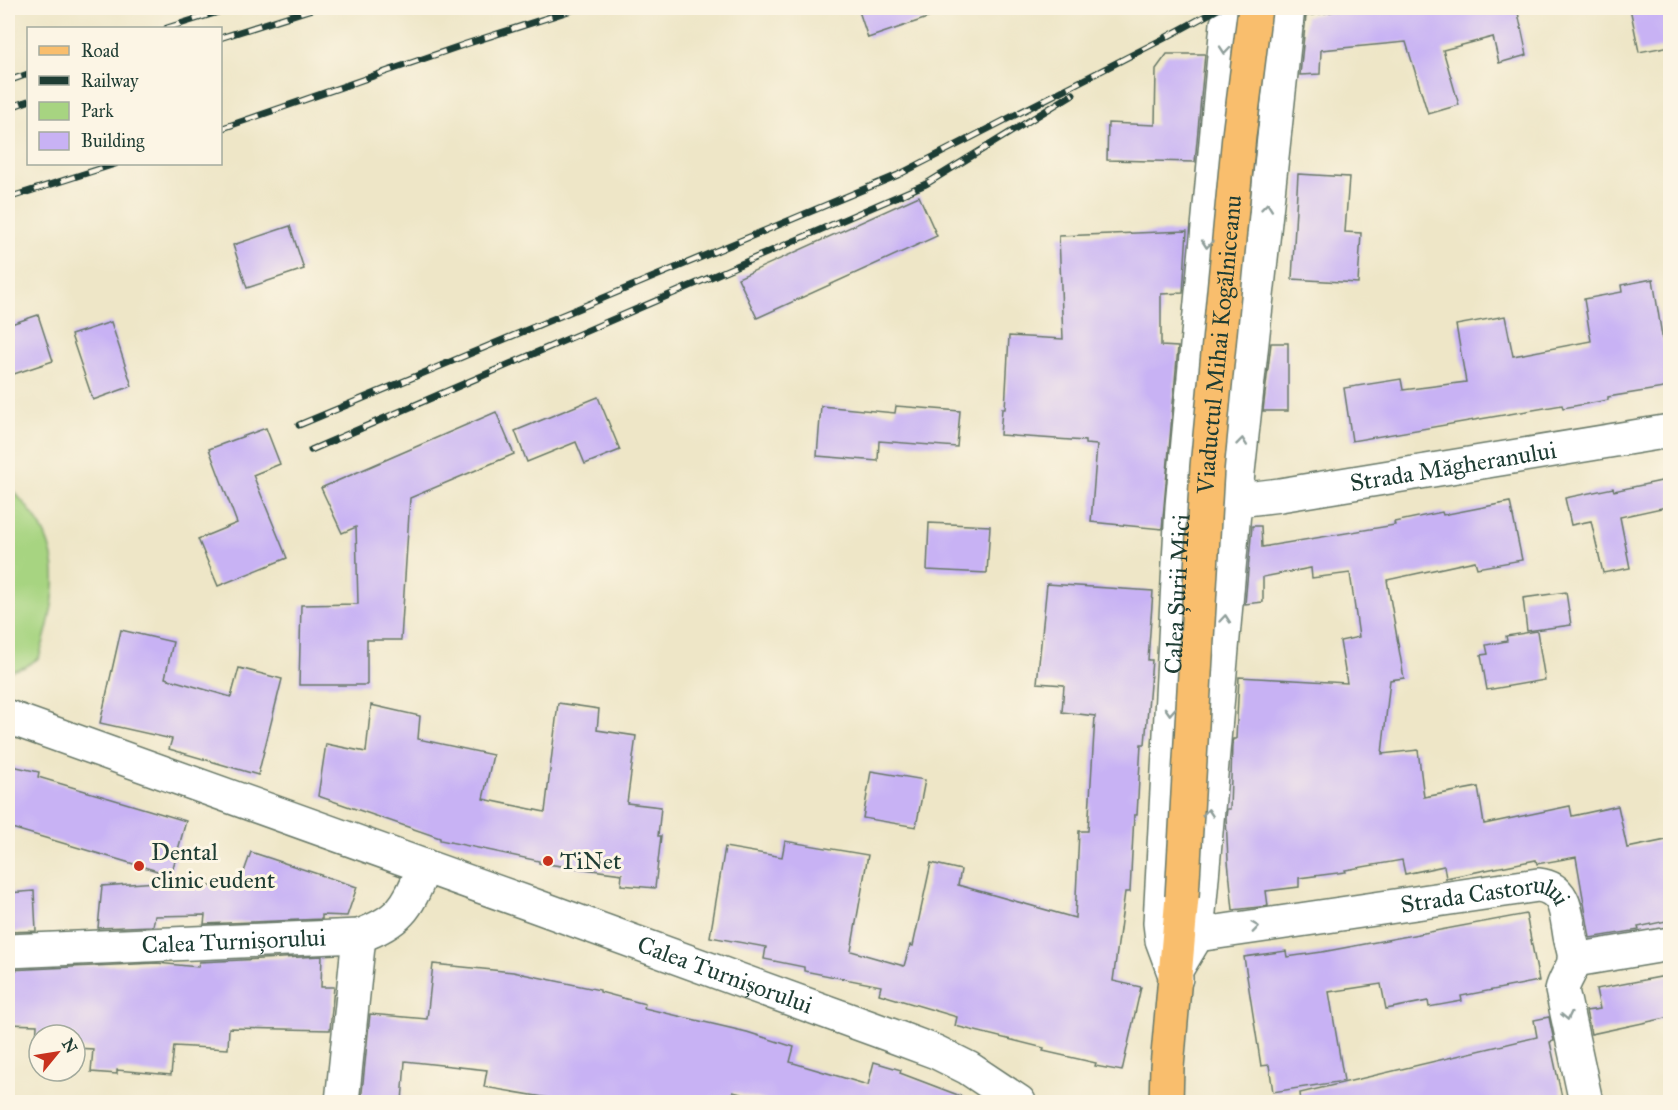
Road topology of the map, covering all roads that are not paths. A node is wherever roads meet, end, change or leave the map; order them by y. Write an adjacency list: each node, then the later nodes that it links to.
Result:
1 (1255, 8): 5 (street, one-way to 5); 13 (main road, Viaductul Mihai Kogălniceanu, bridge)
2 (1288, 8): 4 (street, one-way to 2)
3 (1671, 431): 4 (street, Strada Măgheranului)
4 (1235, 500): 5 (street, Calea Șurii Mici); 8 (street, Calea Șurii Mici, one-way to 4)
5 (1182, 506): 13 (street, Calea Șurii Mici, one-way to 13)
6 (8, 717): 7 (street, Calea Turnișorului)
7 (425, 866): 9 (street, Calea Turnișorului); 16 (street, Calea Turnișorului)
8 (1197, 935): 12 (street, Strada Castorului, one-way to 12); 13 (street, Calea Șurii Mici)
9 (359, 936): 11 (street, Calea Turnișorului); 15 (street)
10 (1671, 944): 12 (street)
11 (8, 951)
12 (1575, 960): 19 (street, Strada Castorului, one-way to 19)
13 (1176, 974): 14 (main road, Calea Șurii Mici)
14 (1167, 1067): 17 (main road, Calea Șurii Mici); 18 (main road, Calea Șurii Mici)
15 (342, 1102)
16 (1017, 1102)
17 (1147, 1102)
18 (1166, 1102)
19 (1586, 1102)

